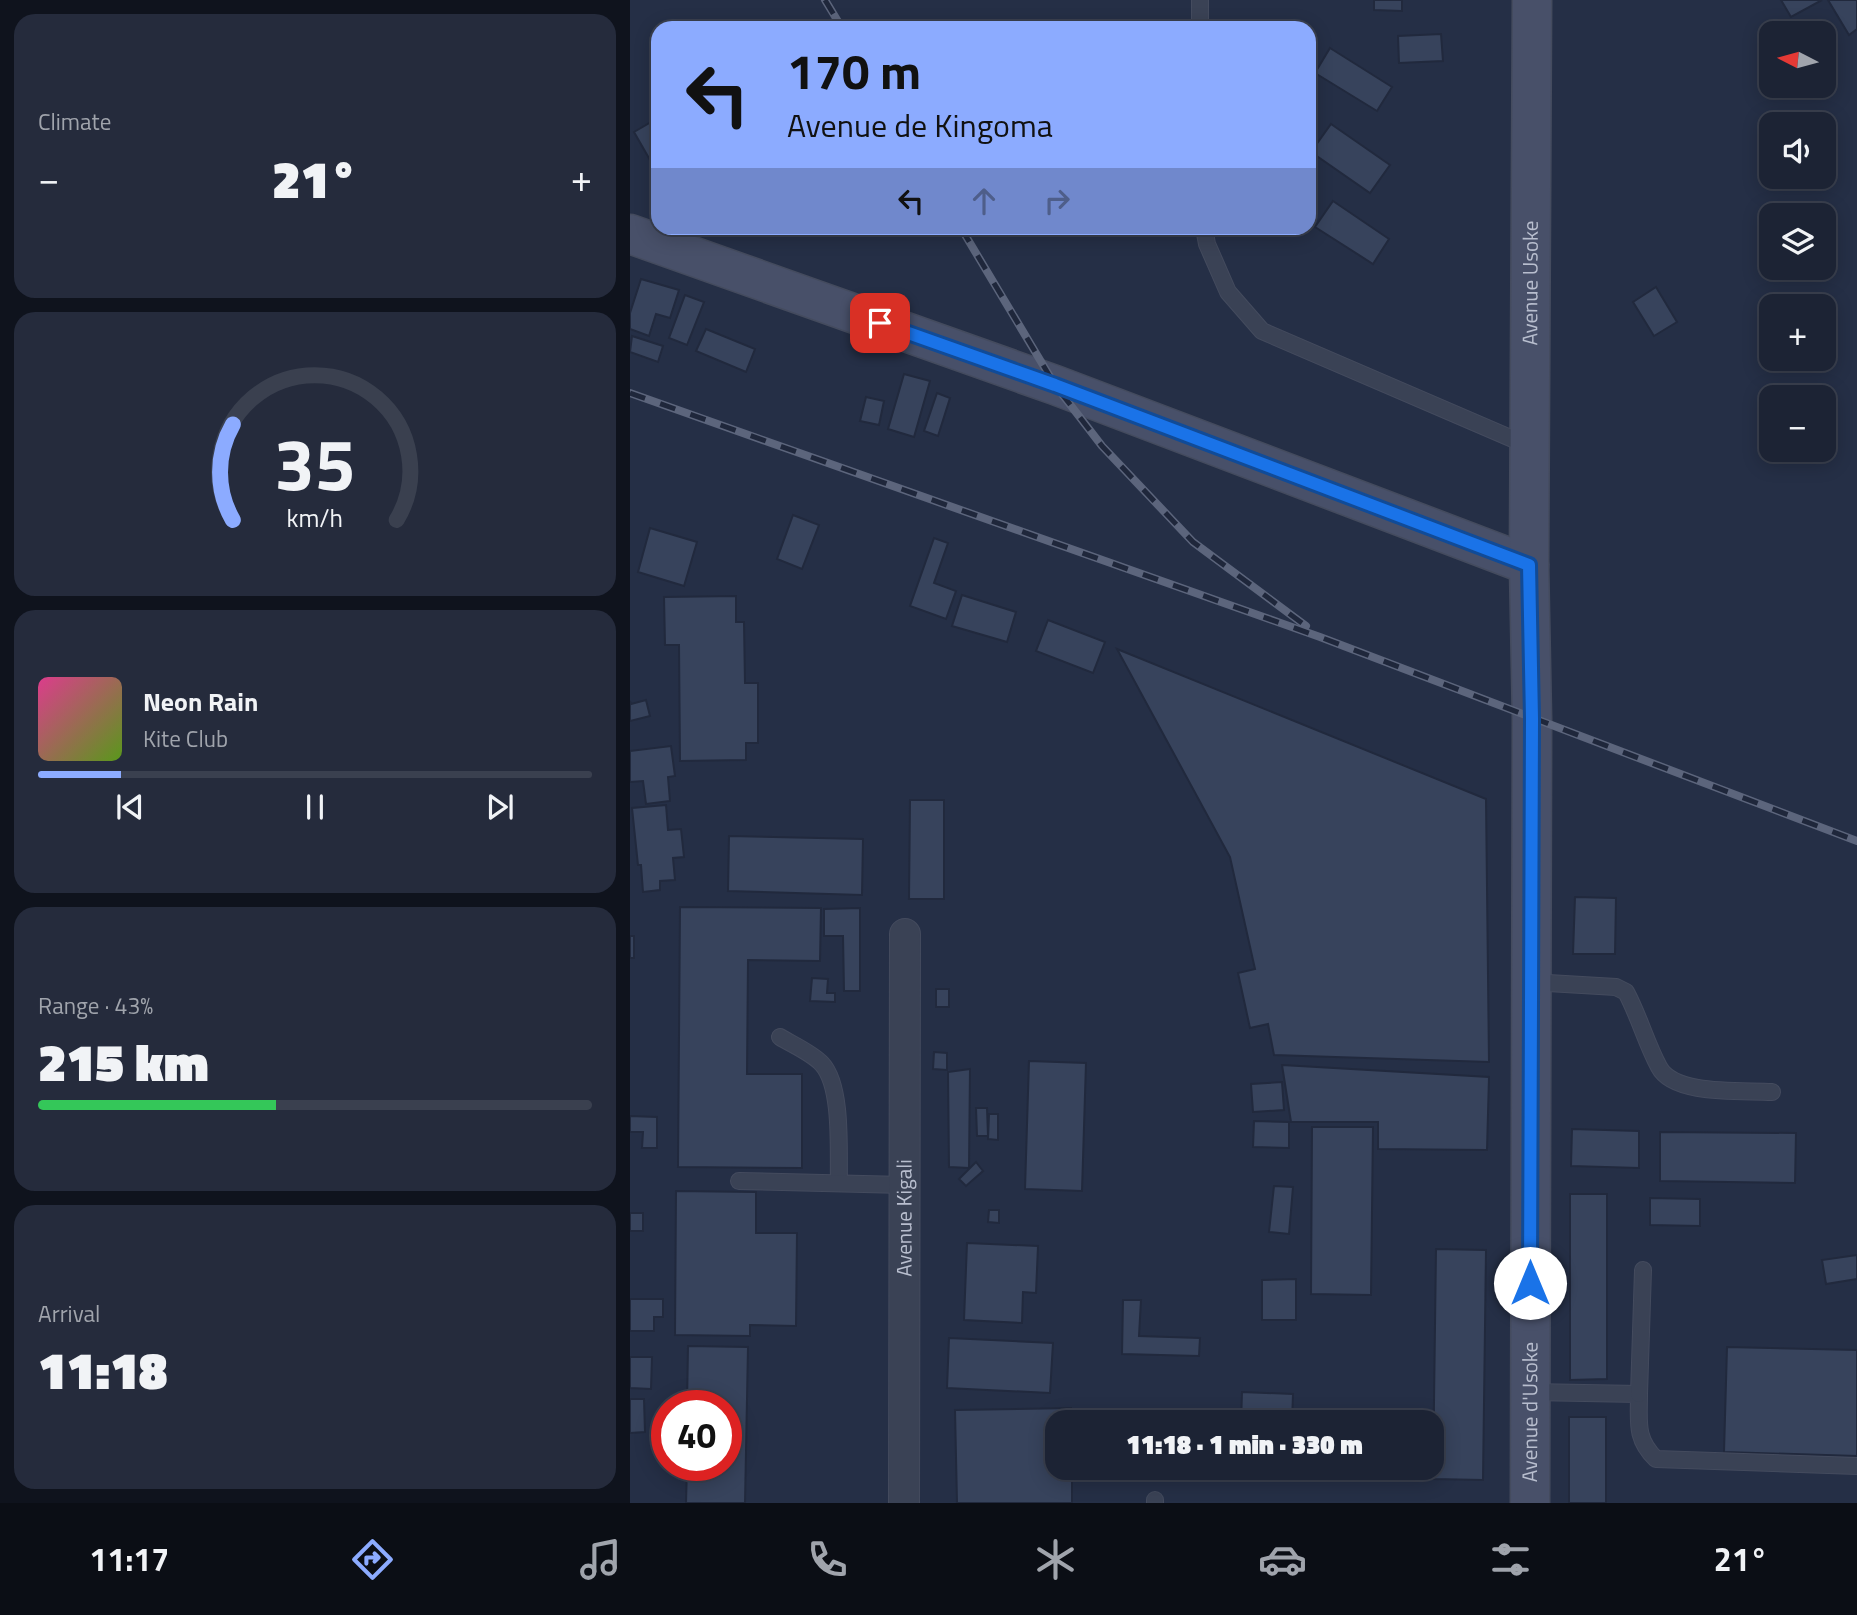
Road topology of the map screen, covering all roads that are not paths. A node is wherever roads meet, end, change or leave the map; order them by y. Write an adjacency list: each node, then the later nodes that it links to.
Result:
1 (1200, 0): 3 (lane)
2 (1532, 0): 6 (street, Avenue Usoke)
3 (1200, 21)
4 (630, 234): 7 (street)
5 (1205, 235): 6 (lane)
6 (1529, 446): 7 (street, Avenue Usoke)
7 (1529, 565): 9 (street, Avenue d'Usoke)
8 (905, 934): 14 (street, Avenue Kigali)
9 (1531, 982): 11 (lane); 16 (street, Avenue d'Usoke)
10 (780, 1037): 13 (lane)
11 (1772, 1092)
12 (738, 1181): 13 (lane)
13 (839, 1184): 14 (lane)
14 (904, 1185): 19 (street, Avenue Kigali)
15 (1643, 1270): 17 (lane)
16 (1530, 1392): 17 (lane); 20 (street, Avenue d'Usoke)
17 (1639, 1394): 18 (lane)
18 (1857, 1466)
19 (904, 1503)
20 (1530, 1503)

